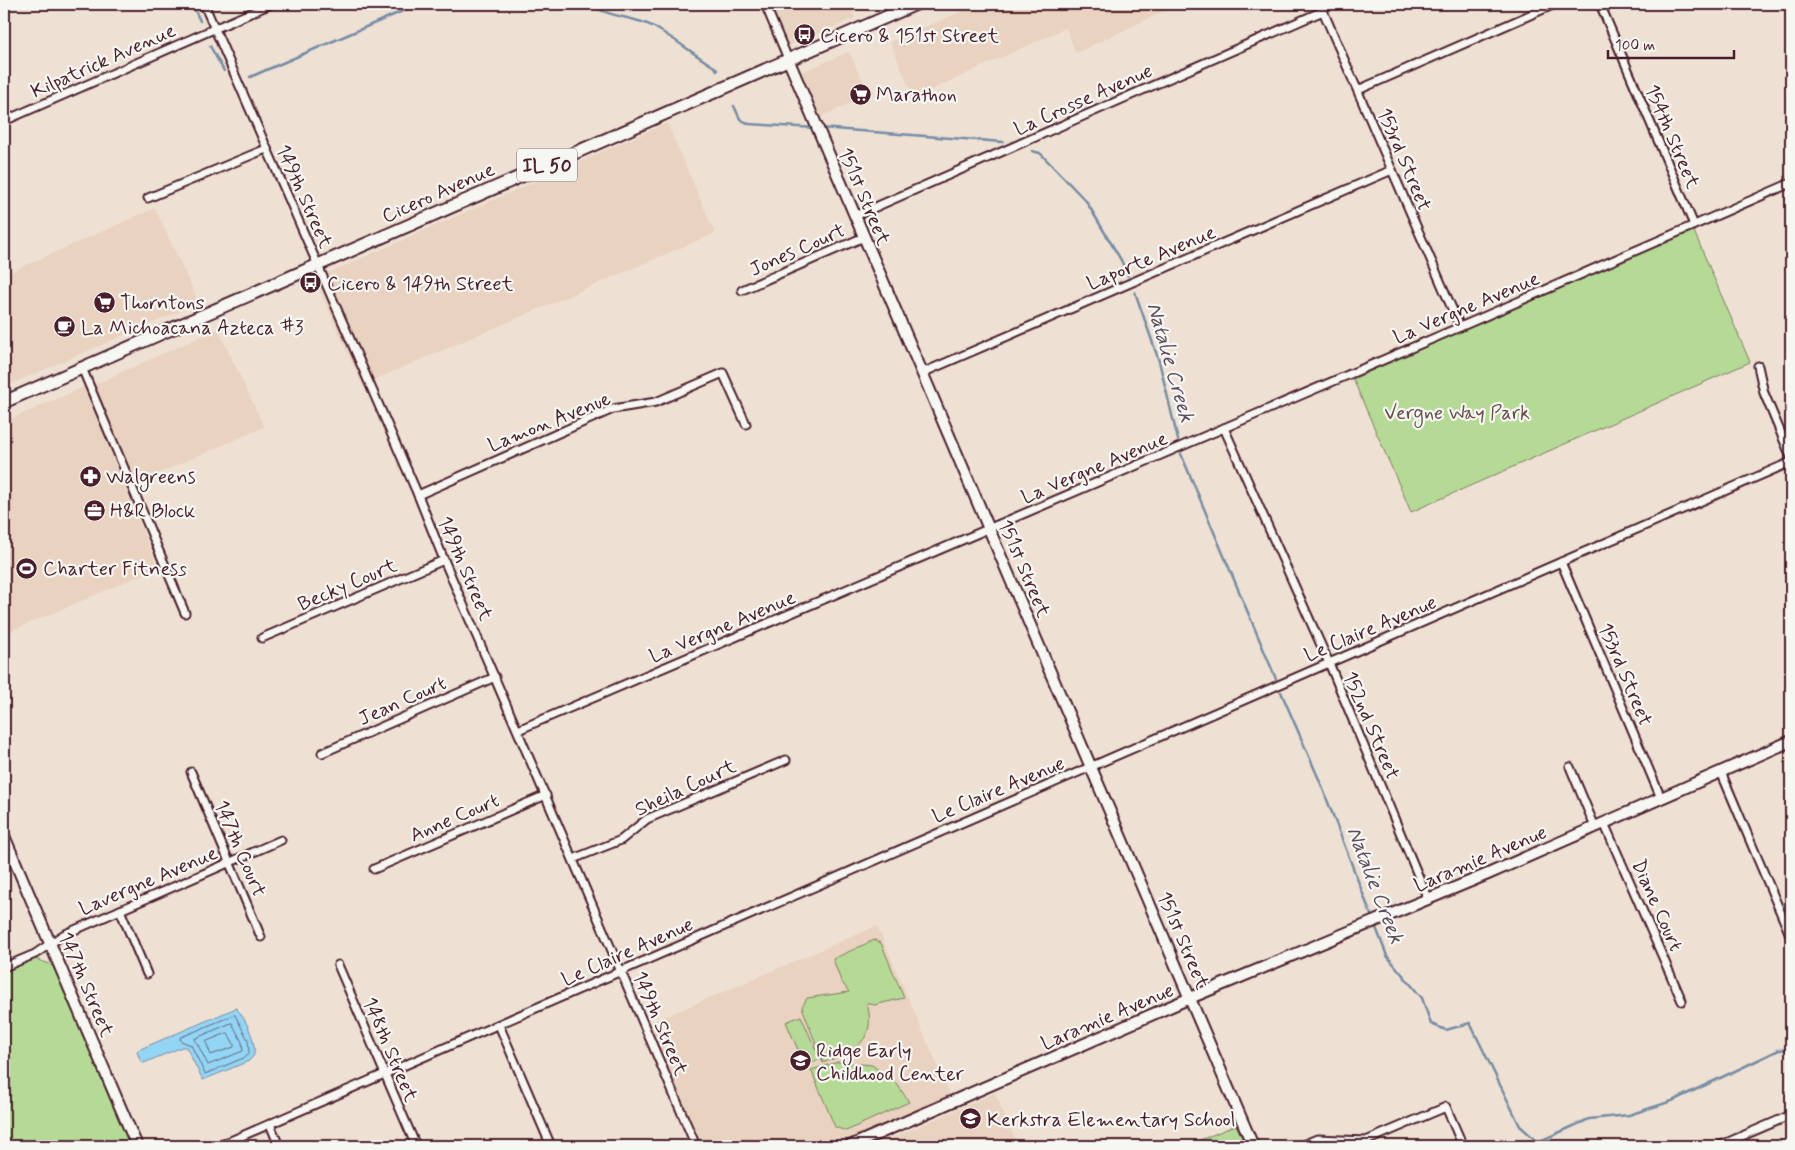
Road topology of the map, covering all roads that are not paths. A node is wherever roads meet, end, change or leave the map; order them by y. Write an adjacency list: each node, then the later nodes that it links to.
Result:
1 (204, 4): 8 (street, 149th Street)
2 (271, 4): 8 (street, Kilpatrick Avenue)
3 (765, 4): 9 (street, 151st Street)
4 (916, 4): 9 (main road, Cicero Avenue / IL 50)
5 (1555, 4): 10 (street)
6 (1600, 4): 17 (street, 154th Street)
7 (1322, 7): 10 (street, 153rd Street); 16 (street, La Crosse Avenue)
8 (215, 28): 11 (street, Kilpatrick Avenue); 12 (street, 149th Street)
9 (788, 60): 16 (street, 151st Street); 19 (main road, Cicero Avenue / IL 50)
10 (1358, 90): 13 (street, 153rd Street)
11 (4, 121)
12 (266, 149): 15 (street); 19 (street, 149th Street)
13 (1392, 170): 21 (street, 153rd Street); 24 (street, Laporte Avenue)
14 (1791, 183): 17 (street, La Vergne Avenue)
15 (148, 198)
16 (855, 216): 18 (street, 151st Street)
17 (1694, 225): 21 (street, La Vergne Avenue)
18 (864, 237): 20 (street, Jones Court); 24 (street, 151st Street)
19 (318, 265): 23 (main road, Cicero Avenue / IL 50); 30 (street, 149th Street)
20 (742, 290)
21 (1460, 328): 27 (street, La Vergne Avenue)
22 (1758, 366): 28 (street)
23 (82, 368): 25 (main road, Cicero Avenue / IL 50); 34 (street)
24 (922, 373): 31 (street, 151st Street)
25 (4, 402)
26 (746, 424): 30 (street, Lamon Avenue)
27 (1224, 428): 31 (street, La Vergne Avenue); 36 (street, 152nd Street)
28 (1791, 457)
29 (1791, 462): 33 (street, Le Claire Avenue)
30 (418, 495): 32 (street, 149th Street)
31 (989, 530): 38 (street, La Vergne Avenue); 42 (street, 151st Street)
32 (444, 560): 35 (street, Becky Court); 37 (street, 149th Street)
33 (1561, 562): 36 (street, Le Claire Avenue); 47 (street, 153rd Street)
34 (185, 613)
35 (262, 638)
36 (1329, 663): 42 (street, Le Claire Avenue); 54 (street, 152nd Street)
37 (496, 677): 38 (street, 149th Street); 40 (street, Jean Court)
38 (518, 730): 46 (street, 149th Street)
39 (1791, 741): 45 (street, Laramie Avenue)
40 (322, 753)
41 (786, 760): 51 (street, Sheila Court)
42 (1091, 767): 61 (street, Le Claire Avenue); 63 (street, 151st Street)
43 (1570, 767): 48 (street, Diane Court)
44 (191, 772): 52 (street, 147th Court)
45 (1720, 772): 47 (street, Laramie Avenue); 56 (street)
46 (546, 795): 51 (street, 149th Street); 53 (street, Anne Court)
47 (1661, 798): 48 (street, Laramie Avenue)
48 (1599, 825): 54 (street, Laramie Avenue); 64 (street, Diane Court)
49 (4, 836): 58 (street, 147th Street)
50 (281, 840): 52 (street, Lavergne Avenue)
51 (573, 859): 61 (street, 149th Street)
52 (229, 863): 55 (street, Lavergne Avenue); 57 (street, 147th Court)
53 (374, 869)
54 (1428, 899): 63 (street, Laramie Avenue)
55 (120, 910): 58 (street, Lavergne Avenue); 62 (street)
56 (1791, 936)
57 (261, 937)
58 (50, 943): 60 (street, Lavergne Avenue); 70 (street, 147th Street)
59 (338, 965): 66 (street, 148th Street)
60 (4, 967)
61 (622, 971): 65 (street, Le Claire Avenue); 75 (street, 149th Street)
62 (147, 974)
63 (1190, 998): 76 (street, Laramie Avenue); 77 (street, 151st Street)
64 (1682, 1001)
65 (499, 1025): 66 (street, Le Claire Avenue); 74 (street)
66 (384, 1074): 68 (street, Le Claire Avenue); 73 (street, 148th Street)
67 (1789, 1116): 69 (street); 80 (street)
68 (270, 1124): 71 (street, Le Claire Avenue); 72 (street)
69 (1791, 1126)
70 (137, 1146)
71 (219, 1146)
72 (279, 1146)
73 (416, 1146)
74 (551, 1146)
75 (696, 1146)
76 (850, 1146)
77 (1253, 1146)
78 (1300, 1146): 79 (street)
79 (1463, 1146)
80 (1719, 1146)

